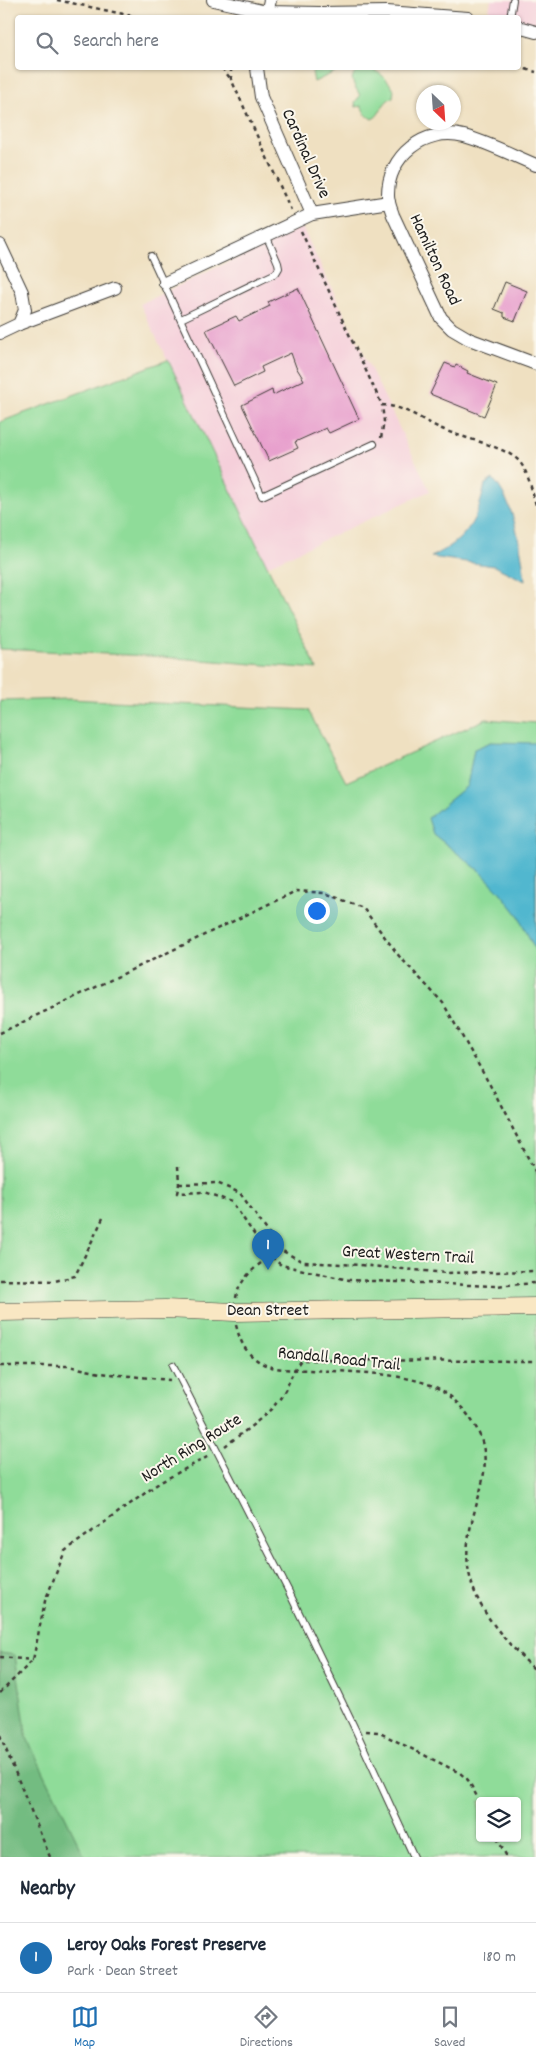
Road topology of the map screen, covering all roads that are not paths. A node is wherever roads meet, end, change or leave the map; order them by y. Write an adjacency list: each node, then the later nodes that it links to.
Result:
1 (213, 0): 3 (street)
2 (513, 0): 5 (lane)
3 (268, 10): 4 (street)
4 (428, 15)
5 (510, 15)
6 (521, 28): 7 (street)
7 (536, 32)
8 (257, 70): 11 (street, Cardinal Drive)
9 (536, 165): 10 (street)
10 (389, 202): 11 (street); 20 (street, Hamilton Road)
11 (312, 214): 12 (street, Cardinal Drive)
12 (266, 235): 15 (street, Cardinal Drive); 17 (lane)
13 (0, 245): 18 (street)
14 (152, 256): 15 (lane)
15 (164, 283): 17 (lane)
16 (115, 288): 18 (street)
17 (181, 319): 21 (lane)
18 (19, 324): 19 (street)
19 (0, 333)
20 (536, 364)
21 (374, 444)
22 (536, 1307): 23 (street, Dean Street)
23 (0, 1312)
24 (173, 1365): 25 (lane)
25 (414, 1857)

